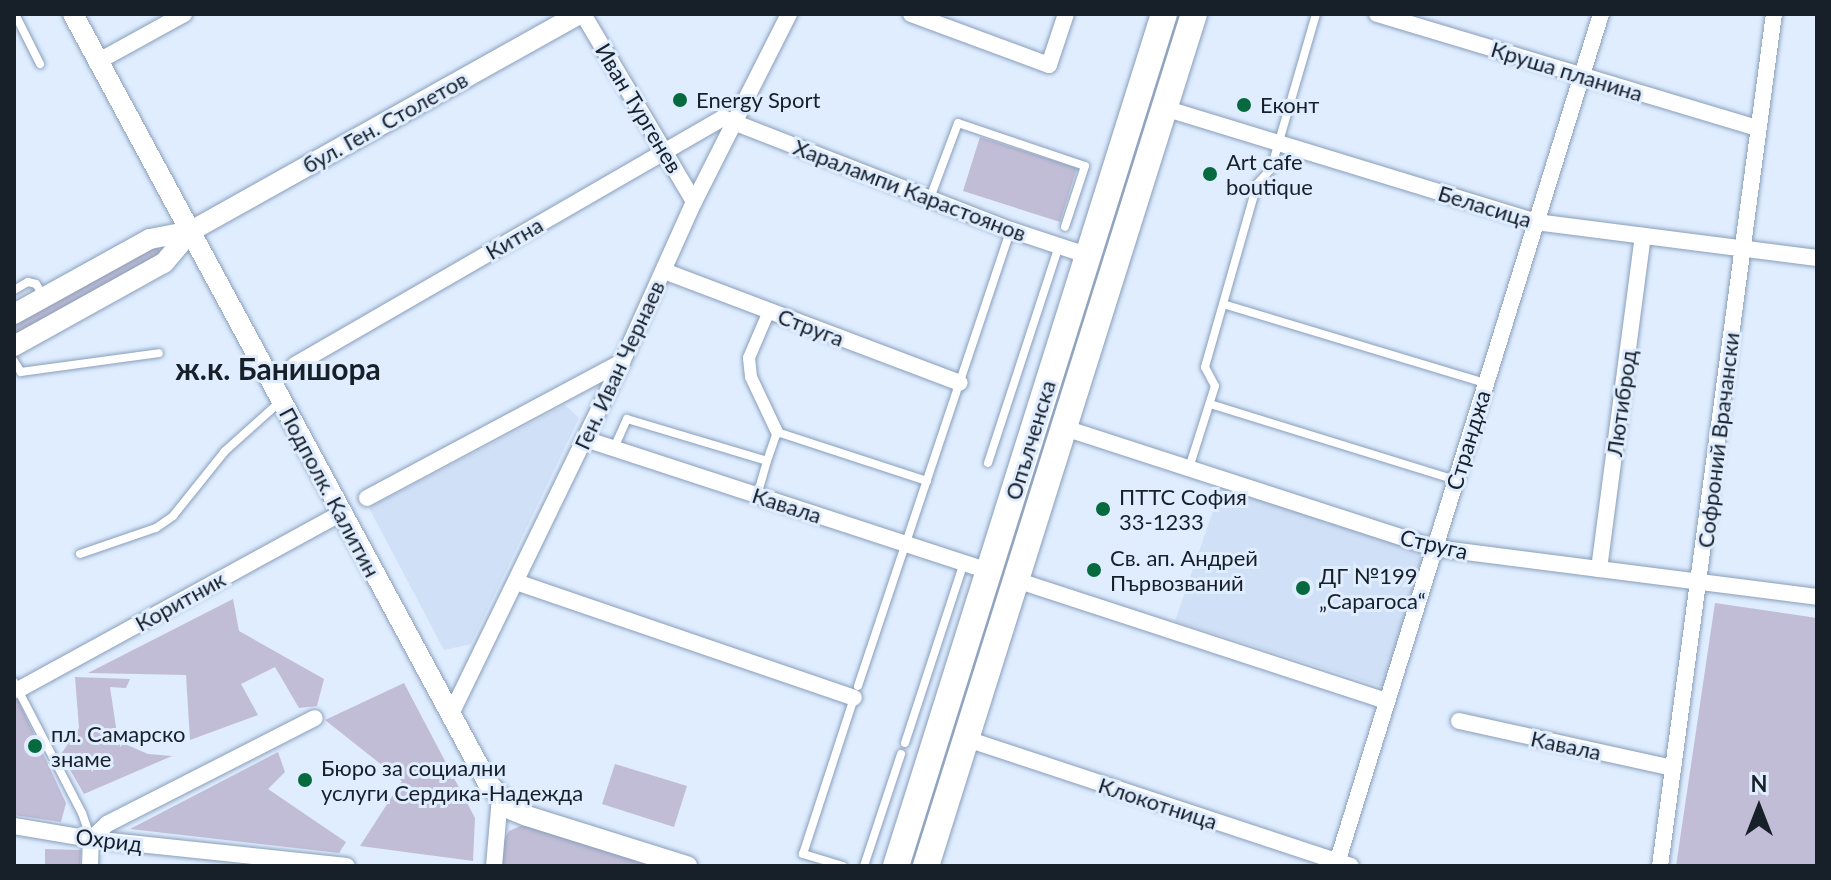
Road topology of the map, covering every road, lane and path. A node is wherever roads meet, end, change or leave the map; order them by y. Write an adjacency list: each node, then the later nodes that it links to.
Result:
1 (15, 14): 15 (lane)
2 (73, 14): 14 (street, Подполк. Калитин)
3 (184, 14): 14 (street)
4 (581, 14): 21 (street, Иван Тургенев); 27 (street, бул. Ген. Столетов)
5 (789, 14): 18 (street, Ген. Иван Чернаев)
6 (1066, 14): 13 (street)
7 (1164, 14): 31 (main road, Опълченска)
8 (1194, 14): 17 (main road, Опълченска)
9 (1316, 14): 20 (lane)
10 (1377, 14): 16 (street, Круша планина)
11 (1601, 14): 16 (street, Странджа)
12 (1774, 14): 19 (street, Софроний Врачански)
13 (922, 16)
14 (99, 61): 27 (street, Подполк. Калитин)
15 (40, 64)
16 (1582, 75): 19 (street, Круша планина); 24 (street, Странджа)
17 (1164, 108): 20 (street, Беласица); 48 (main road, Опълченска)
18 (735, 122): 21 (street, Китна); 22 (street, Харалампи Карастоянов); 23 (street, Ген. Иван Чернаев)
19 (1758, 128): 30 (street, Софроний Врачански)
20 (1278, 143): 24 (street, Беласица); 36 (lane)
21 (664, 151): 23 (street, Иван Тургенев); 43 (street, Китна)
22 (929, 199): 25 (lane); 26 (street, Харалампи Карастоянов)
23 (694, 202): 33 (street, Ген. Иван Чернаев)
24 (1536, 222): 28 (street, Беласица); 45 (street, Странджа)
25 (1065, 227)
26 (1011, 230): 29 (street, Харалампи Карастоянов); 44 (lane)
27 (191, 231): 35 (street, бул. Ген. Столетов); 39 (street, бул. Ген. Столетов); 46 (street, Подполк. Калитин)
28 (1643, 236): 30 (street, Беласица); 64 (street, Лютиброд)
29 (1059, 246): 31 (street, Харалампи Карастоянов); 53 (lane)
30 (1743, 248): 32 (street, Беласица); 68 (street, Софроний Врачански)
31 (1086, 255): 65 (main road, Опълченска)
32 (1817, 258)
33 (664, 271): 37 (street, Струга); 42 (street, Ген. Иван Чернаев)
34 (14, 290): 35 (lane)
35 (45, 297): 38 (street, бул. Ген. Столетов)
36 (1223, 304): 45 (lane); 47 (lane)
37 (769, 311): 44 (street, Струга); 49 (street)
38 (14, 314)
39 (14, 346)
40 (159, 353): 41 (lane)
41 (14, 361)
42 (622, 362): 50 (street, Ген. Иван Чернаев); 58 (street)
43 (295, 365)
44 (960, 383): 56 (lane)
45 (1485, 383): 55 (street, Странджа)
46 (282, 401): 59 (street, Подполк. Калитин); 62 (lane)
47 (1210, 404): 54 (lane); 55 (lane)
48 (1065, 428): 54 (street, Струга); 66 (main road, Опълченска)
49 (777, 432): 52 (lane); 56 (lane)
50 (585, 439): 51 (street, Кавала); 67 (street, Ген. Иван Чернаев)
51 (614, 449): 52 (lane); 57 (street, Кавала)
52 (767, 461): 57 (lane)
53 (988, 463)
54 (1189, 469): 61 (street, Струга)
55 (1455, 480): 61 (street, Странджа)
56 (927, 481): 60 (lane)
57 (756, 495): 60 (street, Кавала)
58 (367, 498)
59 (341, 513): 70 (street, Коритник); 73 (street, Подполк. Калитин)
60 (906, 544): 63 (street, Кавала); 71 (lane)
61 (1435, 548): 64 (street, Струга); 72 (street, Странджа)
62 (80, 554)
63 (964, 563): 65 (street, Кавала); 77 (lane)
64 (1599, 569): 68 (street, Струга)
65 (989, 571): 91 (main road, Опълченска)
66 (1016, 580): 72 (street); 76 (main road, Опълченска)
67 (516, 582): 71 (street); 73 (street, Ген. Иван Чернаев)
68 (1699, 582): 69 (street, Струга); 79 (street, Софроний Врачански)
69 (1817, 597)
70 (16, 686): 82 (lane)
71 (856, 692): 89 (lane)
72 (1387, 701): 84 (street, Странджа)
73 (450, 716): 80 (street, Подполк. Калитин)
74 (315, 718): 82 (street)
75 (1459, 721): 79 (street, Кавала)
76 (967, 739): 84 (street, Клокотница); 92 (main road, Опълченска)
77 (905, 743)
78 (901, 754): 90 (lane)
79 (1673, 768): 93 (street, Софроний Врачански)
80 (500, 798): 87 (street); 88 (street)
81 (14, 826): 82 (street, Охрид)
82 (91, 839): 83 (street, Охрид); 85 (street)
83 (232, 860): 86 (street, Охрид)
84 (1341, 865)
85 (90, 866)
86 (347, 866)
87 (494, 866)
88 (687, 866)
89 (843, 866)
90 (864, 866)
91 (896, 866)
92 (926, 866)
93 (1660, 866)

